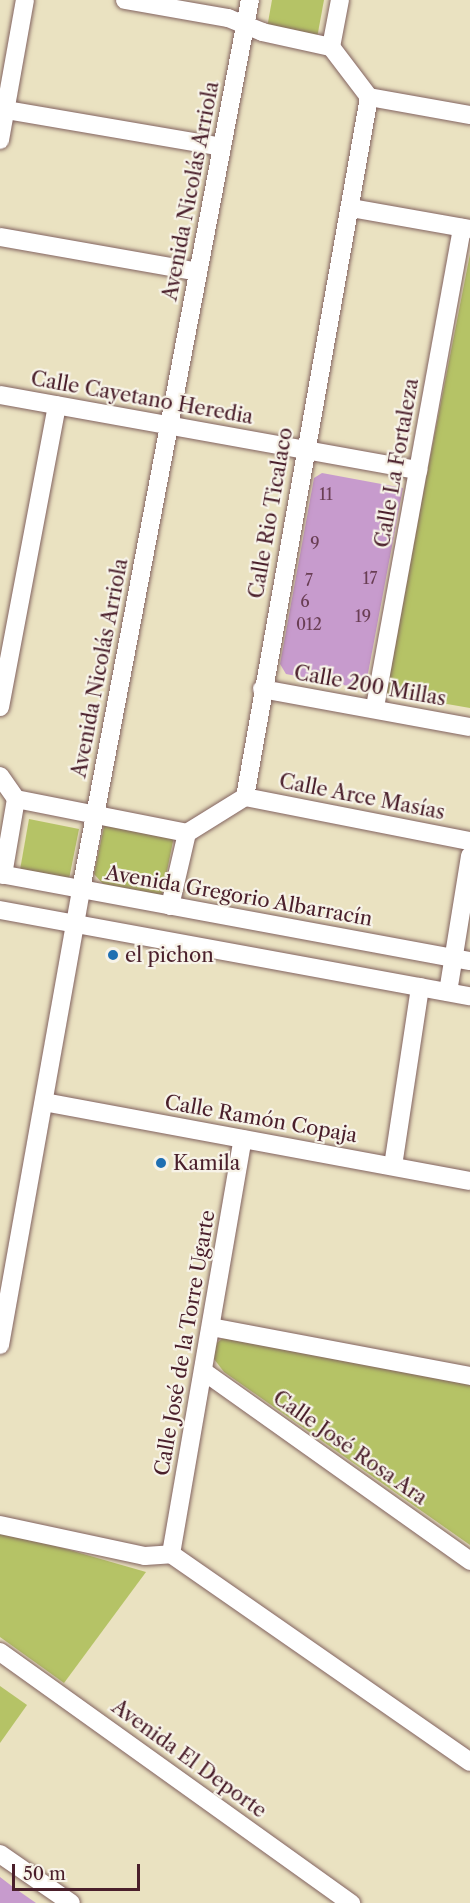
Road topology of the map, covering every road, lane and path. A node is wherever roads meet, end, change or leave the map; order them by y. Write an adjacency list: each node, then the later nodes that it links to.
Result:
1 (25, 0): 8 (street)
2 (125, 0): 5 (street)
3 (250, 0): 5 (street, Avenida Nicolás Arriola)
4 (340, 0): 6 (street)
5 (245, 25): 6 (street); 11 (street, Avenida Nicolás Arriola)
6 (331, 47): 7 (street)
7 (369, 97): 9 (street); 12 (street, Calle Rio Ticalaco)
8 (3, 109): 10 (street); 11 (street)
9 (470, 116)
10 (0, 140)
11 (222, 147): 15 (street, Avenida Nicolás Arriola)
12 (351, 208): 13 (street); 19 (street, Calle Rio Ticalaco)
13 (466, 228): 20 (street, Calle La Fortaleza)
14 (0, 237): 15 (street)
15 (198, 272): 18 (street, Avenida Nicolás Arriola)
16 (0, 395): 17 (street, Calle Cayetano Heredia)
17 (57, 405): 18 (street, Calle Cayetano Heredia); 22 (street)
18 (169, 425): 19 (street, Calle Cayetano Heredia); 28 (street, Avenida Nicolás Arriola)
19 (304, 449): 20 (street, Calle Cayetano Heredia); 21 (street, Calle Rio Ticalaco)
20 (418, 470): 23 (street, Calle La Fortaleza)
21 (262, 689): 23 (street, Calle 200 Millas); 26 (street, Calle Rio Ticalaco)
22 (0, 707)
23 (375, 707): 24 (street, Calle 200 Millas)
24 (470, 727)
25 (0, 777): 27 (street)
26 (245, 797): 29 (street); 30 (street, Calle Arce Masías)
27 (16, 799): 28 (street); 32 (street)
28 (95, 816): 29 (street); 33 (street, Avenida Nicolás Arriola)
29 (188, 833): 34 (street)
30 (470, 841)
31 (470, 856): 37 (street)
32 (2, 875): 33 (street, Avenida Gregorio Albarracín)
33 (81, 889): 34 (street, Avenida Gregorio Albarracín); 36 (street, Avenida Nicolás Arriola)
34 (170, 906): 37 (street, Avenida Gregorio Albarracín)
35 (0, 910): 36 (street)
36 (76, 923): 38 (street); 41 (street, Avenida Nicolás Arriola)
37 (462, 960): 39 (street)
38 (420, 987): 39 (street); 43 (street)
39 (448, 992): 40 (street)
40 (470, 996)
41 (44, 1102): 42 (street, Calle Ramón Copaja); 46 (street, Avenida Nicolás Arriola)
42 (243, 1139): 43 (street, Calle Ramón Copaja); 45 (street, Calle José de la Torre Ugarte)
43 (393, 1166): 44 (street, Calle Ramón Copaja)
44 (470, 1181)
45 (211, 1327): 47 (street, Calle José de la Torre Ugarte); 48 (street)
46 (0, 1345)
47 (203, 1371): 50 (street, Calle José de la Torre Ugarte); 51 (street, Calle José Rosa Ara)
48 (470, 1376)
49 (0, 1525): 50 (street)
50 (171, 1554): 53 (street)
51 (470, 1561)
52 (0, 1652): 56 (street, Avenida El Deporte)
53 (470, 1762)
54 (0, 1854): 55 (street)
55 (71, 1903)
56 (351, 1903)

